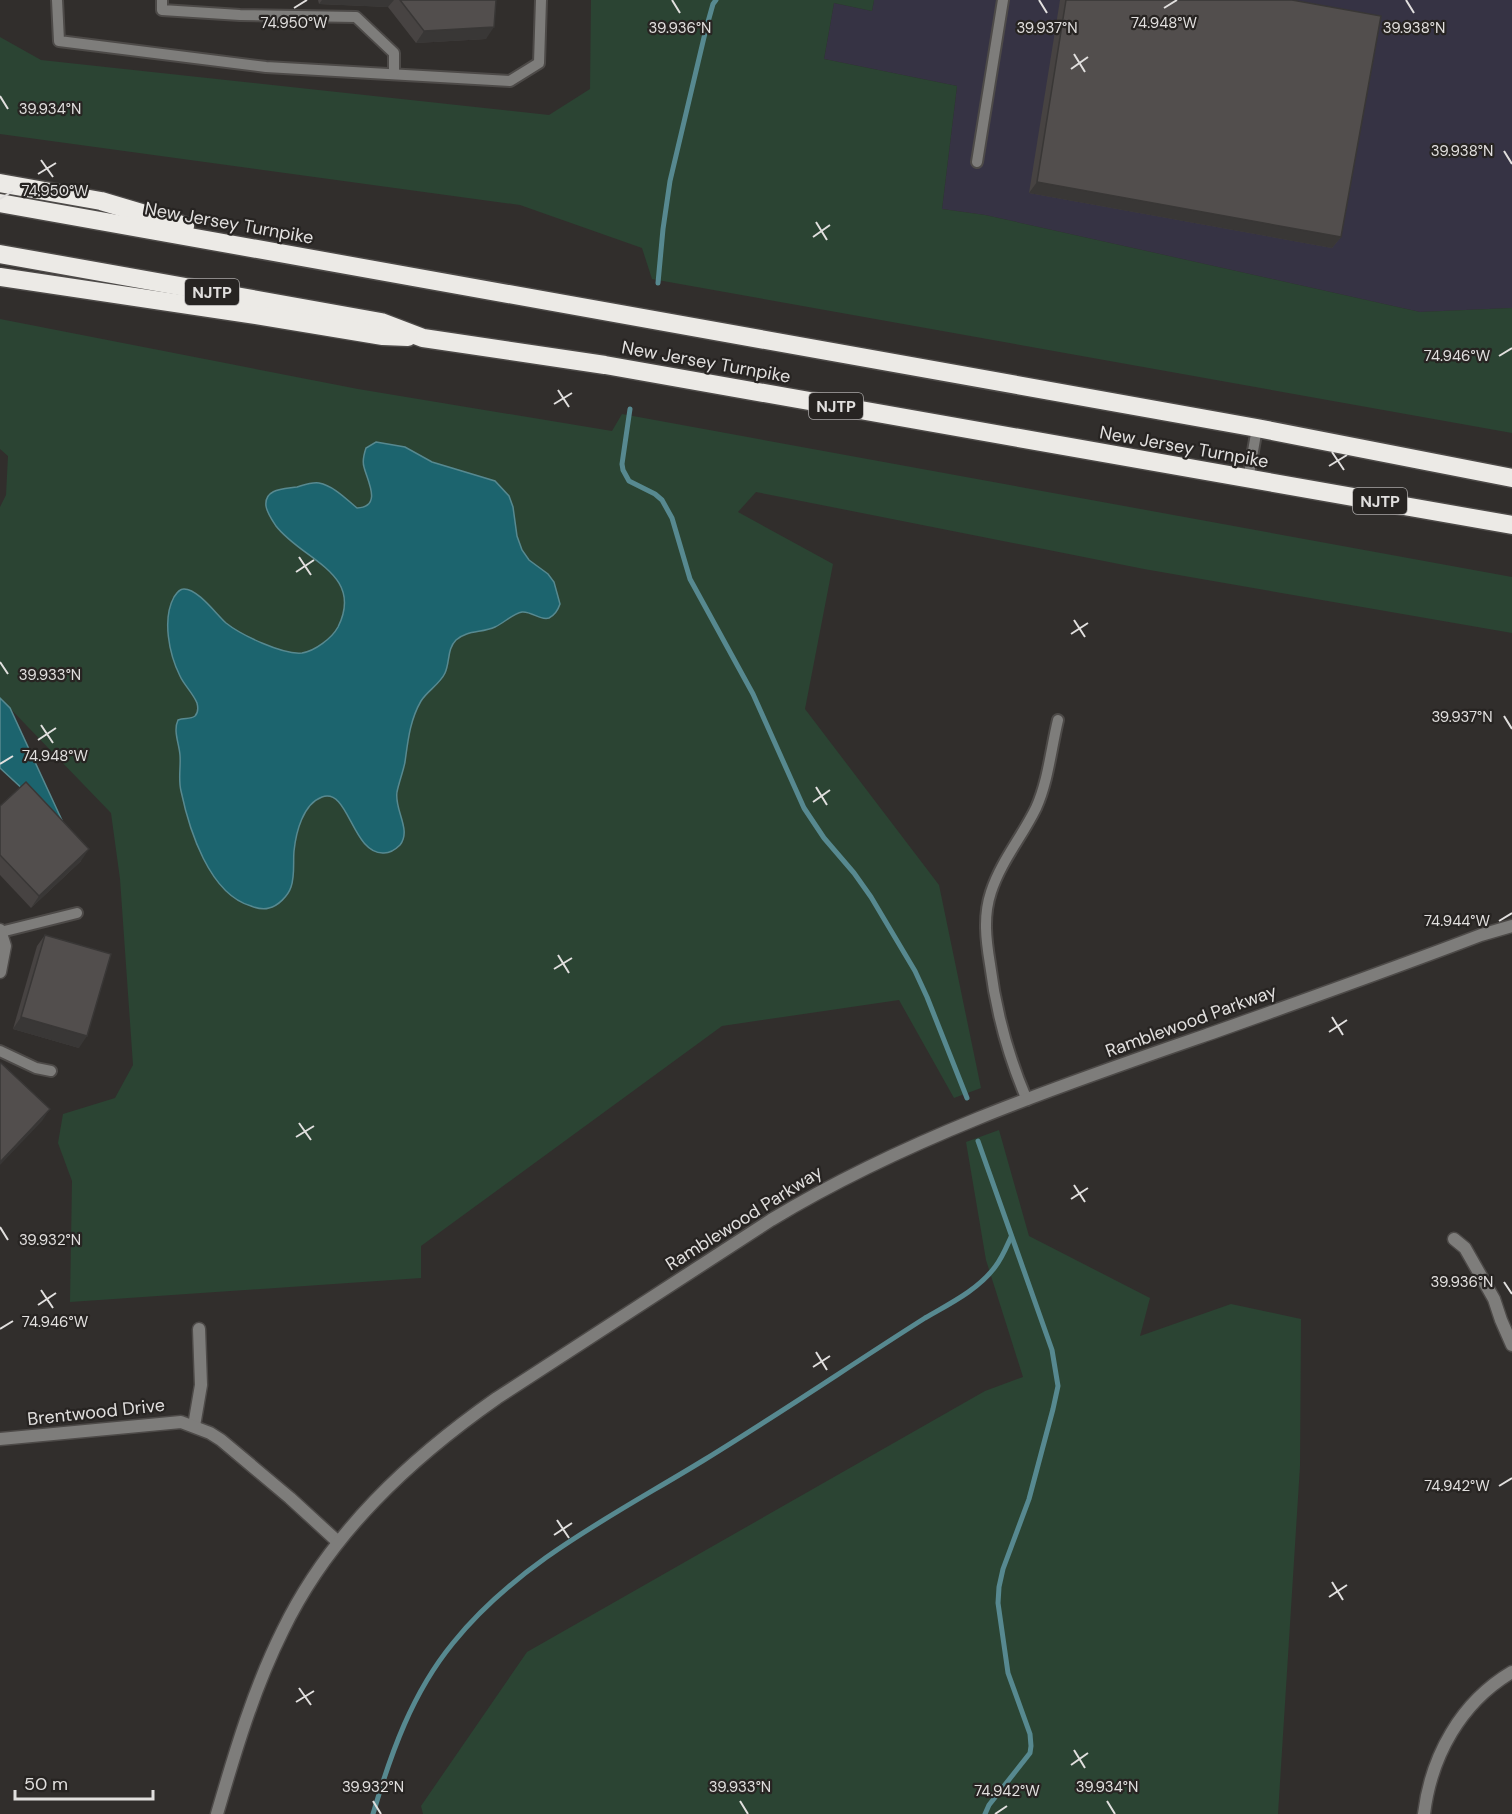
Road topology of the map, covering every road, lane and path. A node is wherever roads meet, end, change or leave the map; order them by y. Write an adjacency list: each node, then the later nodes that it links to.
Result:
1 (57, 0): 5 (lane)
2 (162, 0): 5 (lane)
3 (541, 0): 5 (lane)
4 (1003, 0): 6 (lane)
5 (394, 74)
6 (977, 162)
7 (0, 183): 9 (highway)
8 (0, 203): 9 (highway, New Jersey Turnpike)
9 (279, 253): 13 (highway, New Jersey Turnpike)
10 (0, 254): 12 (highway, New Jersey Turnpike / NJTP)
11 (0, 277): 12 (highway)
12 (423, 338): 15 (highway, New Jersey Turnpike / NJTP)
13 (1257, 428): 14 (highway, New Jersey Turnpike); 15 (lane)
14 (1512, 478)
15 (1248, 480): 16 (highway, New Jersey Turnpike / NJTP)
16 (1512, 525)
17 (1058, 720): 24 (lane)
18 (77, 913): 20 (lane)
19 (1512, 926): 24 (street, Ramblewood Parkway)
20 (0, 931): 21 (street)
21 (0, 972)
22 (0, 1051): 23 (lane)
23 (51, 1071)
24 (1027, 1100): 30 (street, Ramblewood Parkway)
25 (1454, 1239): 27 (street)
26 (199, 1329): 28 (street)
27 (1512, 1345)
28 (194, 1426): 29 (street, Brentwood Drive); 30 (street)
29 (0, 1439)
30 (338, 1542): 32 (street, Ramblewood Parkway)
31 (1512, 1672): 33 (street)
32 (217, 1814)
33 (1424, 1814)

